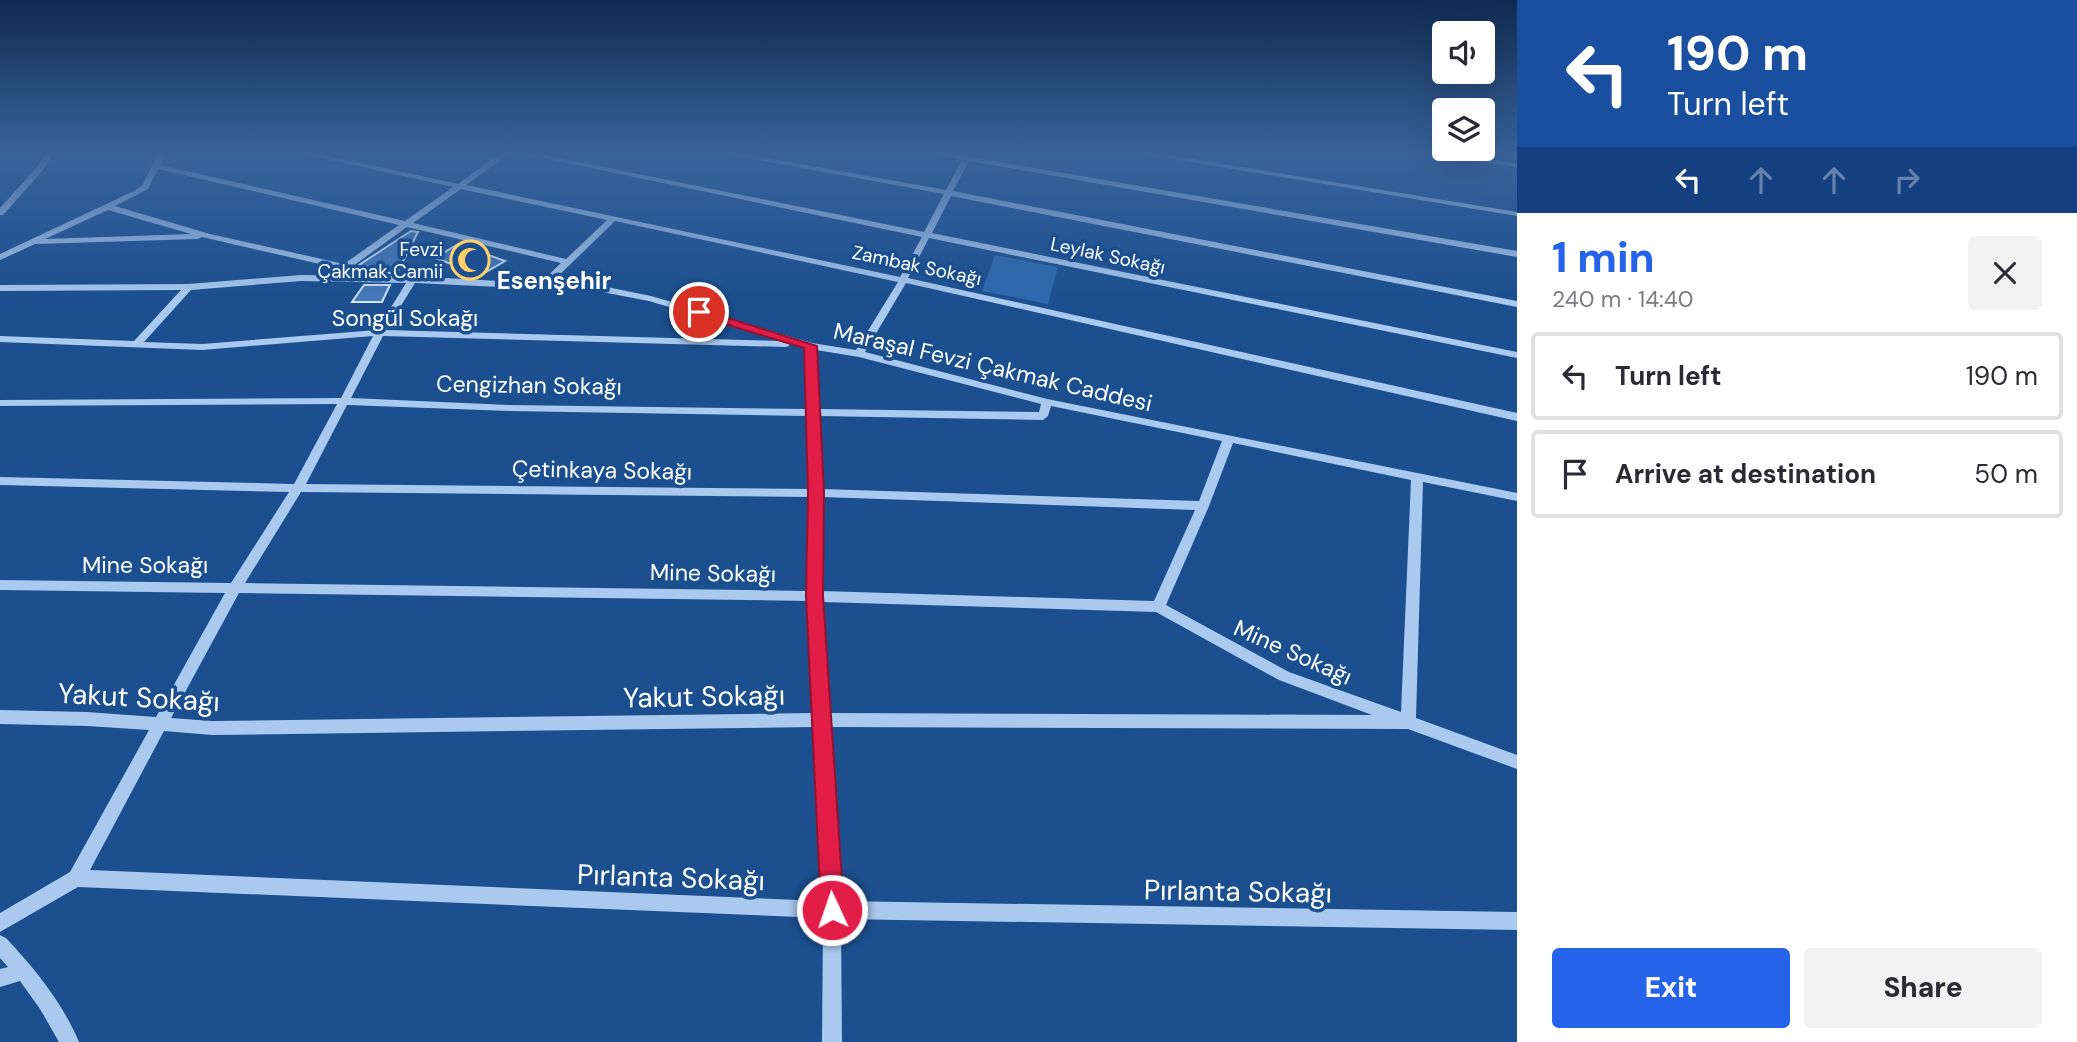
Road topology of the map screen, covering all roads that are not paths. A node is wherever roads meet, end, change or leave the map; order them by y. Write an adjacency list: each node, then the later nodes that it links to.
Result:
1 (116, 203): 10 (street)
2 (315, 203): 13 (street)
3 (437, 203): 13 (street)
4 (534, 203): 12 (street, Zambak Sokağı)
5 (768, 203): 14 (street, Leylak Sokağı)
6 (944, 203): 14 (street)
7 (998, 203): 26 (street)
8 (1229, 203): 17 (street)
9 (1447, 203): 11 (street)
10 (108, 207): 15 (street); 16 (street)
11 (1517, 214)
12 (613, 219): 19 (street); 22 (street, Zambak Sokağı)
13 (407, 224): 19 (street); 20 (street)
14 (927, 235): 22 (street); 32 (street, Leylak Sokağı)
15 (208, 236): 16 (street); 20 (street)
16 (30, 243): 18 (street)
17 (1517, 254)
18 (0, 257)
19 (568, 262): 23 (street)
20 (344, 268): 21 (street)
21 (412, 280): 23 (street, Maraşal Fevzi Çakmak Caddesi); 24 (street, Maraşal Fevzi Çakmak Caddesi); 27 (street)
22 (903, 280): 31 (street); 37 (street, Zambak Sokağı)
23 (542, 286): 30 (street, Maraşal Fevzi Çakmak Caddesi)
24 (188, 287): 25 (street, Maraşal Fevzi Çakmak Caddesi); 29 (street)
25 (0, 288)
26 (1517, 304)
27 (380, 333): 29 (street, Songül Sokağı); 30 (street, Songül Sokağı); 33 (street)
28 (0, 339): 29 (street, Songül Sokağı)
29 (137, 344)
30 (811, 346): 31 (street, Maraşal Fevzi Çakmak Caddesi); 36 (street)
31 (859, 355): 34 (street, Maraşal Fevzi Çakmak Caddesi)
32 (1517, 355)
33 (344, 401): 35 (street, Cengizhan Sokağı); 36 (street, Cengizhan Sokağı); 41 (street)
34 (1047, 402): 36 (street, Cengizhan Sokağı); 38 (street, Maraşal Fevzi Çakmak Caddesi)
35 (0, 403)
36 (814, 413): 42 (street)
37 (1517, 417)
38 (1229, 438): 39 (street, Maraşal Fevzi Çakmak Caddesi); 44 (street)
39 (1417, 479): 43 (street, Maraşal Fevzi Çakmak Caddesi); 51 (street)
40 (0, 481): 41 (street, Çetinkaya Sokağı)
41 (298, 488): 42 (street, Çetinkaya Sokağı); 46 (street)
42 (816, 493): 44 (street, Çetinkaya Sokağı); 47 (street)
43 (1517, 497)
44 (1203, 506): 48 (street)
45 (0, 585): 46 (street, Mine Sokağı)
46 (236, 586): 47 (street, Mine Sokağı); 52 (street)
47 (815, 596): 48 (street, Mine Sokağı); 50 (street)
48 (1158, 607): 51 (street, Mine Sokağı)
49 (0, 717): 52 (street, Yakut Sokağı)
50 (822, 720): 51 (street, Yakut Sokağı); 52 (street, Yakut Sokağı); 55 (street)
51 (1409, 722): 53 (street, Mine Sokağı)
52 (161, 725): 54 (street)
53 (1516, 763)
54 (76, 878): 55 (street, Pırlanta Sokağı); 57 (street)
55 (832, 910): 56 (street, Pırlanta Sokağı); 62 (street)
56 (1517, 921)
57 (0, 923)
58 (0, 944): 59 (street)
59 (24, 971): 60 (street); 61 (street)
60 (0, 978)
61 (69, 1042)
62 (832, 1042)

